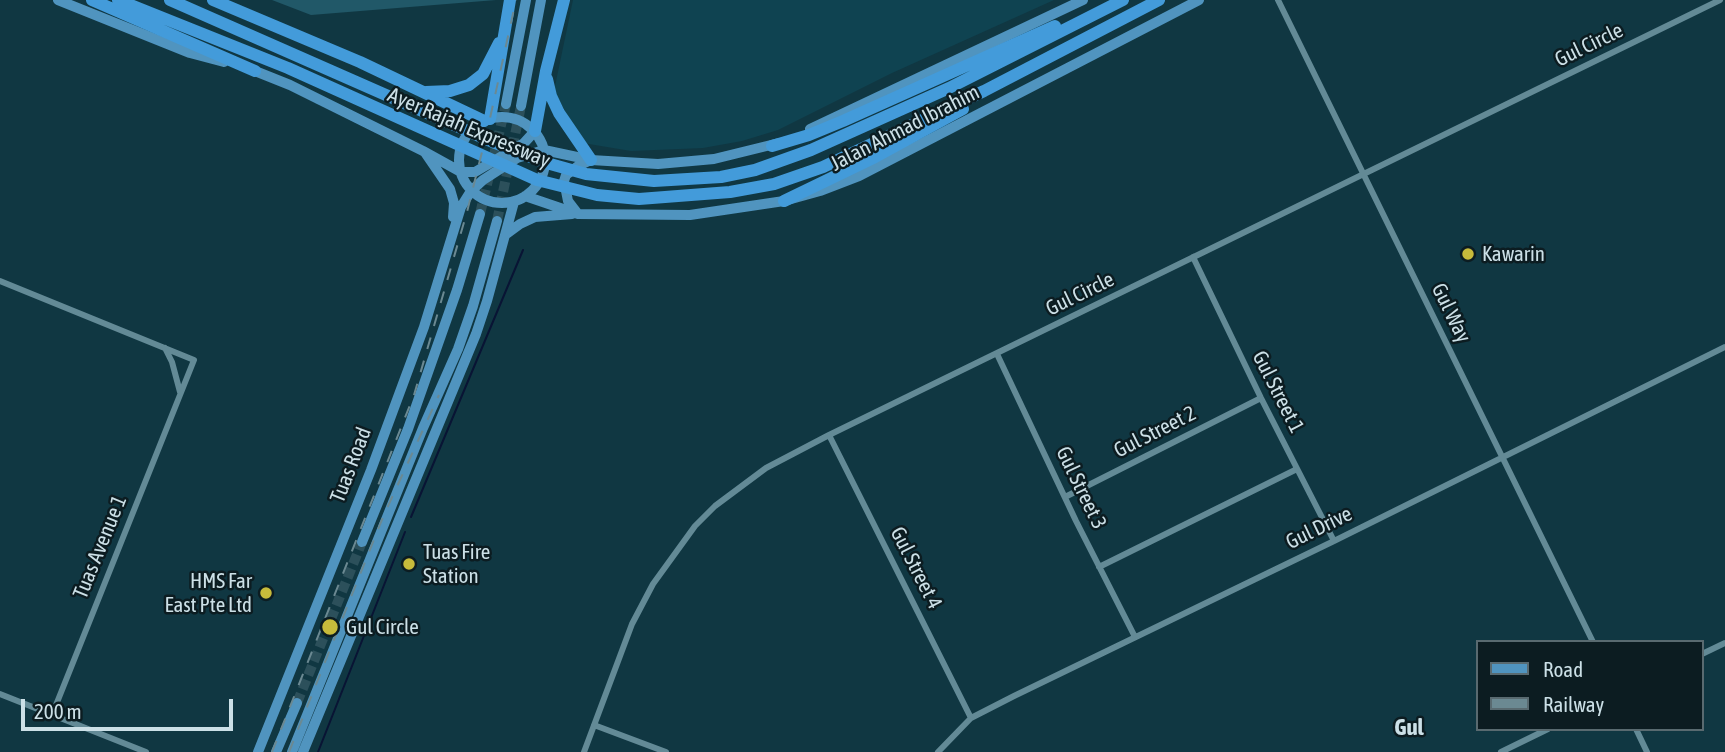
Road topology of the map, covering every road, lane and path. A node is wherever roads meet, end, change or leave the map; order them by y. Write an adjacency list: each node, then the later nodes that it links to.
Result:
1 (58, 0): 18 (main road)
2 (92, 0): 18 (highway)
3 (118, 0): 20 (highway, Ayer Rajah Expressway)
4 (170, 0): 12 (highway, Ayer Rajah Expressway)
5 (213, 0): 21 (highway)
6 (510, 0): 17 (highway)
7 (526, 0): 22 (main road)
8 (541, 0): 23 (main road)
9 (564, 0): 19 (highway)
10 (1083, 0): 26 (main road, Jalan Ahmad Ibrahim)
11 (1117, 0): 26 (highway)
12 (1123, 0)
13 (1159, 0): 20 (highway, Ayer Rajah Expressway)
14 (1199, 0): 34 (main road, Jalan Ahmad Ibrahim)
15 (1278, 0): 31 (street, Gul Way)
16 (1720, 0): 31 (street, Gul Circle)
17 (504, 33): 21 (highway); 24 (highway)
18 (255, 71): 27 (main road)
19 (546, 71): 25 (highway); 29 (highway)
20 (984, 91): 34 (highway)
21 (424, 92): 24 (highway)
22 (506, 104)
23 (521, 107)
24 (487, 120): 25 (main road); 30 (main road)
25 (535, 131): 28 (main road); 30 (main road)
26 (772, 146): 29 (main road, Jalan Ahmad Ibrahim)
27 (423, 150): 30 (main road); 40 (main road)
28 (544, 150): 29 (main road, Jalan Ahmad Ibrahim); 32 (main road); 33 (main road)
29 (591, 160): 37 (main road)
30 (461, 172): 32 (main road)
31 (1364, 174): 41 (street, Gul Circle); 49 (street, Gul Way)
32 (471, 191): 35 (main road); 40 (main road, Tuas Road)
33 (526, 196): 35 (main road); 37 (main road, Jalan Ahmad Ibrahim)
34 (784, 201): 37 (main road, Jalan Ahmad Ibrahim)
35 (513, 202): 39 (main road)
36 (480, 214): 53 (main road, Tuas Road)
37 (578, 214): 39 (main road)
38 (497, 220): 70 (main road)
39 (505, 235): 71 (main road)
40 (449, 248): 68 (main road, Tuas Road)
41 (1193, 257): 45 (street, Gul Circle); 47 (street, Gul Street 1)
42 (0, 281): 44 (street, Tuas Avenue 1)
43 (1725, 347): 49 (street, Gul Drive)
44 (165, 348): 46 (street); 46 (street, Tuas Avenue 1)
45 (997, 354): 48 (street, Gul Circle); 51 (street, Gul Street 3)
46 (180, 393): 61 (street, Tuas Avenue 1)
47 (1261, 398): 50 (street, Gul Street 1); 51 (street, Gul Street 2)
48 (829, 435): 62 (street, Gul Street 4); 63 (street, Gul Circle)
49 (1502, 457): 52 (street, Gul Drive); 56 (street, Gul Way)
50 (1297, 469): 52 (street, Gul Street 1); 54 (street)
51 (1065, 497): 54 (street, Gul Street 3)
52 (1334, 541): 55 (street, Gul Drive)
53 (362, 542)
54 (1099, 567): 55 (street, Gul Street 3)
55 (1135, 637): 62 (street, Gul Drive)
56 (1592, 640)
57 (1725, 643): 58 (street)
58 (1704, 653)
59 (0, 694): 61 (street)
60 (297, 703): 66 (main road)
61 (52, 715): 67 (street)
62 (971, 718): 74 (street, Gul Drive)
63 (594, 725): 72 (street, Gul Circle); 73 (street)
64 (1544, 731): 75 (street)
65 (1637, 731): 76 (street)
66 (278, 748): 69 (main road)
67 (146, 752)
68 (258, 752)
69 (270, 752)
70 (292, 752)
71 (303, 752)
72 (584, 752)
73 (666, 752)
74 (938, 752)
75 (1501, 752)
76 (1647, 752)

